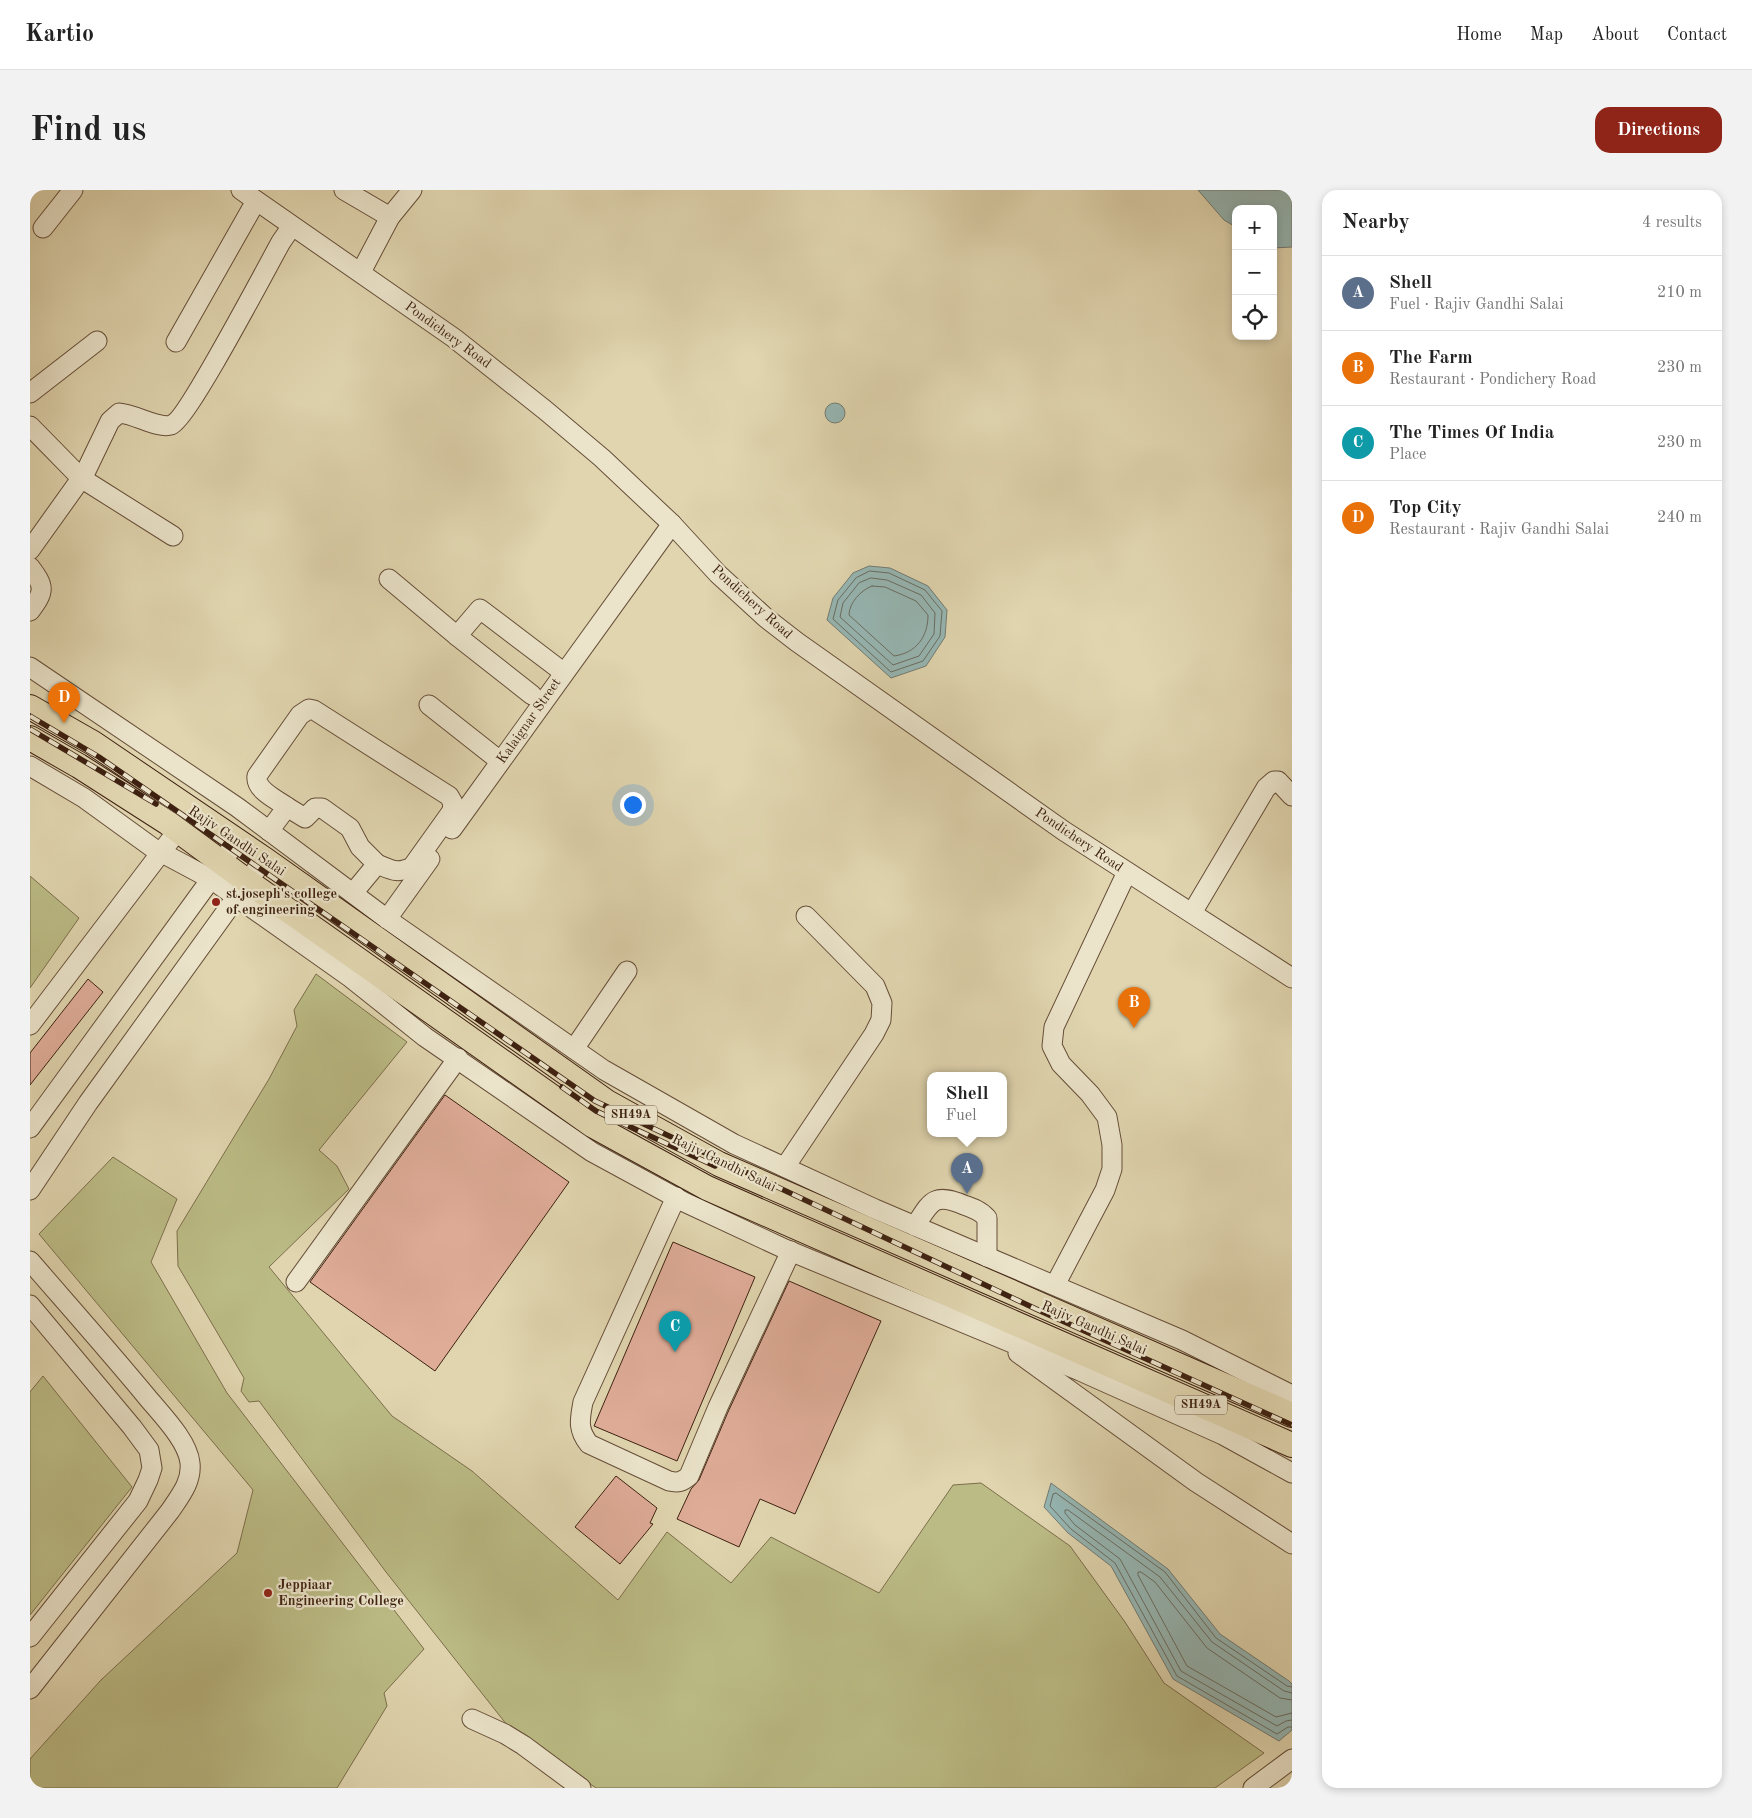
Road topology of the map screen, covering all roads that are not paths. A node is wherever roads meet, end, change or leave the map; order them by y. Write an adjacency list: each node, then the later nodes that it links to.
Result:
1 (73, 190): 7 (street)
2 (344, 190): 5 (street)
3 (412, 190): 5 (street)
4 (248, 195): 6 (street, Pondichery Road); 10 (street)
5 (390, 217): 8 (street)
6 (292, 226): 8 (street, Pondichery Road); 13 (street)
7 (42, 228)
8 (361, 272): 14 (street, Pondichery Road)
9 (97, 341): 11 (street)
10 (176, 342)
11 (30, 393)
12 (30, 426): 13 (street)
13 (81, 478): 15 (street); 16 (street)
14 (672, 524): 22 (street, Kalaignar Street); 38 (street, Pondichery Road)
15 (173, 536)
16 (30, 550)
17 (30, 568): 19 (street)
18 (388, 578): 20 (street)
19 (30, 611)
20 (457, 636): 22 (street); 23 (street)
21 (30, 667): 32 (street)
22 (563, 672): 27 (street, Kalaignar Street)
23 (532, 695)
24 (429, 705): 27 (street)
25 (30, 707): 33 (main road, Rajiv Gandhi Salai / SH49A)
26 (30, 738): 31 (main road, Rajiv Gandhi Salai / SH49A)
27 (500, 761): 44 (street, Kalaignar Street)
28 (30, 766): 34 (street)
29 (1292, 796): 42 (street)
30 (287, 807): 32 (street); 36 (street); 36 (street)
31 (178, 830): 34 (street); 37 (main road, Rajiv Gandhi Salai / SH49A)
32 (269, 831): 40 (street)
33 (236, 841): 35 (main road, Rajiv Gandhi Salai / SH49A); 37 (street)
34 (161, 852): 37 (street); 48 (street)
35 (264, 859): 39 (street); 41 (main road, Rajiv Gandhi Salai / SH49A)
36 (377, 864): 40 (street)
37 (216, 871): 39 (main road, Rajiv Gandhi Salai / SH49A); 49 (street)
38 (1127, 872): 42 (street, Pondichery Road); 62 (street)
39 (243, 890): 45 (main road, Rajiv Gandhi Salai / SH49A); 50 (street); 52 (street)
40 (352, 894): 44 (street)
41 (320, 899): 45 (main road); 67 (main road, Rajiv Gandhi Salai / SH49A)
42 (1192, 913): 47 (street, Pondichery Road)
43 (806, 916): 54 (street)
44 (387, 919): 51 (street)
45 (303, 920): 65 (main road, Rajiv Gandhi Salai / SH49A)
46 (627, 971): 51 (street)
47 (1292, 978)
48 (30, 1025)
49 (101, 1030): 50 (street); 53 (street)
50 (128, 1049): 55 (street)
51 (574, 1049): 54 (street)
52 (458, 1058): 56 (street); 61 (street)
53 (30, 1128)
54 (784, 1167): 57 (street)
55 (30, 1190)
56 (676, 1197): 58 (street); 58 (street)
57 (915, 1226): 59 (street); 59 (street)
58 (791, 1251): 64 (street)
59 (988, 1257): 62 (street)
60 (30, 1261): 72 (street)
61 (296, 1282)
62 (1055, 1285): 66 (street)
63 (30, 1305): 71 (street)
64 (992, 1334): 65 (street); 70 (street)
65 (1106, 1373): 68 (main road, Rajiv Gandhi Salai / SH49A); 69 (street)
66 (1292, 1394)
67 (1292, 1415)
68 (1292, 1446)
69 (1292, 1473)
70 (1292, 1544)
71 (30, 1637)
72 (30, 1689)
73 (472, 1720): 75 (street)
74 (1292, 1759): 76 (street)
75 (580, 1788)
76 (1253, 1788)

